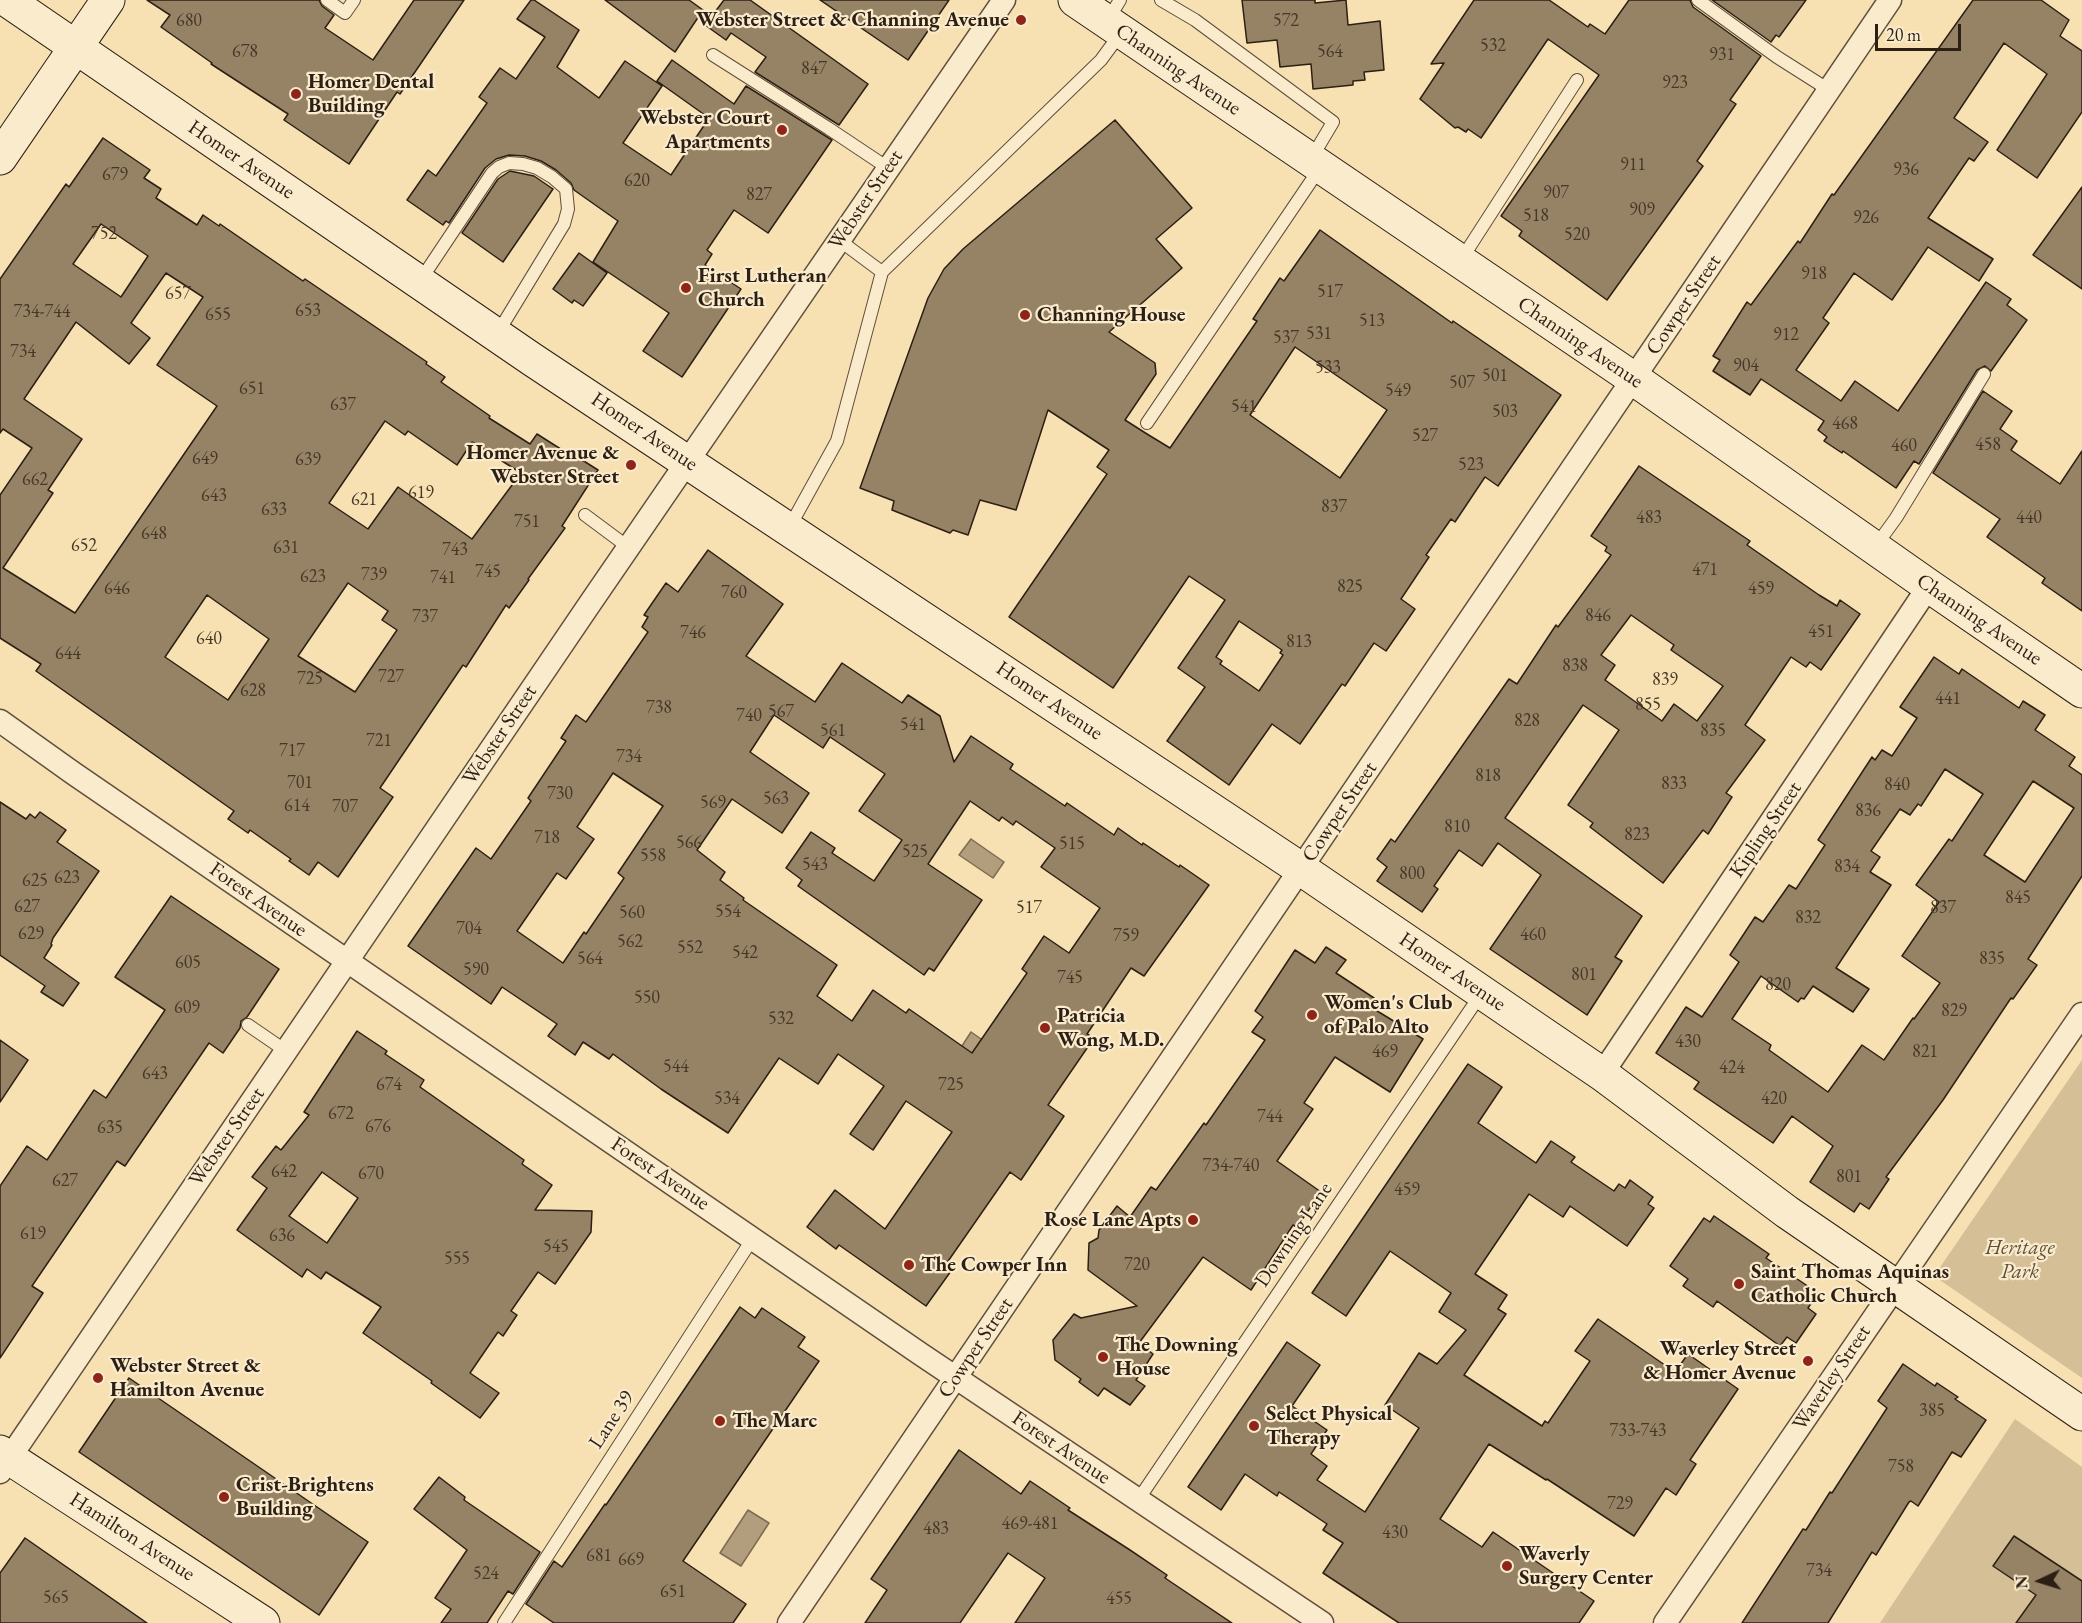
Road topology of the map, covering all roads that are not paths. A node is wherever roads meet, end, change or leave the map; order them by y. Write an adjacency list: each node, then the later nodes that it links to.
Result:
1 (7, 0): 11 (street, Homer Avenue)
2 (108, 0): 11 (street)
3 (327, 0): 4 (lane)
4 (354, 0)
5 (1004, 0): 17 (street, Webster Street)
6 (1075, 0): 10 (street, Channing Avenue)
7 (1161, 0): 16 (lane)
8 (1698, 0): 14 (lane)
9 (1890, 0): 14 (street, Cowper Street)
10 (1116, 18): 16 (street, Channing Avenue); 20 (lane)
11 (75, 48): 15 (street); 21 (street, Homer Avenue)
12 (713, 55): 17 (lane)
13 (1577, 80): 19 (lane)
14 (1829, 90): 24 (street, Cowper Street)
15 (0, 158)
16 (1316, 163): 19 (street, Channing Avenue); 25 (lane)
17 (888, 168): 18 (street, Webster Street)
18 (839, 240): 20 (lane); 26 (street, Webster Street)
19 (1460, 261): 24 (street, Channing Avenue)
20 (882, 272): 28 (lane)
21 (419, 282): 22 (street, Homer Avenue); 22 (lane)
22 (496, 335): 26 (street, Homer Avenue)
23 (1984, 374): 30 (lane)
24 (1634, 379): 30 (street, Channing Avenue); 34 (street, Cowper Street)
25 (1147, 423)
26 (687, 461): 28 (street, Homer Avenue); 29 (street, Webster Street)
27 (585, 515): 29 (lane)
28 (789, 529): 34 (street, Homer Avenue)
29 (628, 547): 35 (street, Webster Street)
30 (1874, 548): 31 (street, Channing Avenue)
31 (1929, 586): 32 (street, Channing Avenue); 40 (street, Kipling Street)
32 (2082, 691)
33 (0, 721): 35 (street, Forest Avenue)
34 (1301, 869): 36 (street, Homer Avenue); 43 (street, Cowper Street)
35 (347, 960): 39 (street, Webster Street); 41 (street, Forest Avenue)
36 (1482, 992): 40 (street, Homer Avenue); 46 (lane, Downing Lane)
37 (2082, 1014): 42 (street, Waverley Street)
38 (248, 1025): 39 (lane)
39 (286, 1051): 45 (street, Webster Street)
40 (1602, 1074): 42 (street, Homer Avenue)
41 (753, 1238): 43 (street, Forest Avenue); 48 (lane, Lane 39)
42 (1894, 1287): 44 (street, Homer Avenue); 51 (street, Waverley Street)
43 (956, 1378): 46 (street, Forest Avenue); 49 (street, Cowper Street)
44 (2082, 1414)
45 (3, 1461): 47 (street, Hamilton Avenue)
46 (1138, 1500): 50 (street, Forest Avenue)
47 (263, 1623)
48 (504, 1623)
49 (789, 1623)
50 (1322, 1623)
51 (1665, 1623)

